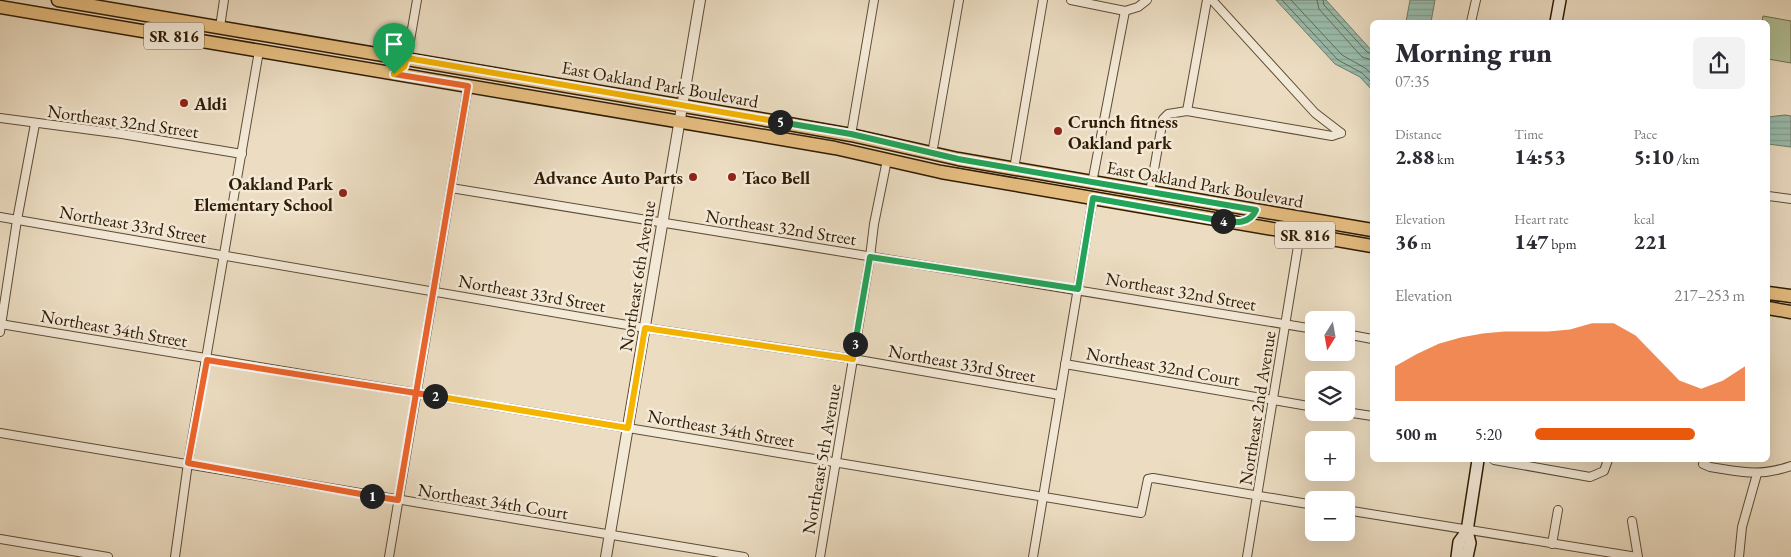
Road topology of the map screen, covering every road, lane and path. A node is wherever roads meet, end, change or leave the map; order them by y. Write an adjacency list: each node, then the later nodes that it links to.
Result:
1 (58, 0): 18 (main road, East Oakland Park Boulevard / SR 816)
2 (224, 0): 18 (street)
3 (417, 0): 22 (street)
4 (700, 0): 27 (street, Northeast 6th Avenue)
5 (874, 0): 32 (street)
6 (958, 0): 35 (street)
7 (1043, 0): 37 (street)
8 (1071, 0): 15 (street)
9 (1147, 0): 15 (street)
10 (1207, 0): 28 (street)
11 (1212, 0): 28 (street)
12 (1476, 0): 16 (street)
13 (1560, 0): 17 (main road)
14 (0, 7): 19 (main road, East Oakland Park Boulevard / SR 816)
15 (1125, 11): 39 (street)
16 (1471, 20)
17 (1556, 20)
18 (220, 27): 19 (main road); 20 (main road, East Oakland Park Boulevard / SR 816)
19 (124, 28): 21 (main road, East Oakland Park Boulevard / SR 816)
20 (339, 47): 21 (main road); 22 (main road, East Oakland Park Boulevard / SR 816)
21 (259, 51): 24 (main road, East Oakland Park Boulevard / SR 816); 34 (street)
22 (407, 58): 23 (main road, East Oakland Park Boulevard / SR 816); 24 (main road)
23 (447, 65): 25 (main road); 27 (main road, East Oakland Park Boulevard / SR 816)
24 (394, 74): 25 (main road, East Oakland Park Boulevard / SR 816)
25 (431, 80): 26 (main road, East Oakland Park Boulevard / SR 816)
26 (468, 86): 30 (main road, East Oakland Park Boulevard / SR 816); 41 (street)
27 (682, 105): 30 (street, Northeast 6th Avenue); 32 (main road, East Oakland Park Boulevard / SR 816)
28 (1187, 112): 42 (street)
29 (0, 118): 31 (street, Northeast 32nd Street)
30 (679, 121): 36 (main road, East Oakland Park Boulevard / SR 816); 50 (street, Northeast 6th Avenue)
31 (35, 124): 34 (street, Northeast 32nd Street); 48 (street)
32 (851, 134): 33 (main road, East Oakland Park Boulevard / SR 816)
33 (917, 151): 35 (main road, East Oakland Park Boulevard / SR 816); 36 (main road)
34 (242, 154): 55 (street)
35 (932, 154): 37 (main road, East Oakland Park Boulevard / SR 816)
36 (887, 160): 38 (main road, East Oakland Park Boulevard / SR 816); 56 (street, Northeast 5th Avenue)
37 (1014, 169): 38 (main road); 39 (main road, East Oakland Park Boulevard / SR 816)
38 (994, 182): 44 (main road, East Oakland Park Boulevard / SR 816)
39 (1092, 182): 40 (main road, East Oakland Park Boulevard / SR 816)
40 (1117, 187): 42 (main road, East Oakland Park Boulevard / SR 816); 44 (main road)
41 (451, 188): 50 (street, Northeast 32nd Street); 58 (street)
42 (1150, 192): 46 (main road, East Oakland Park Boulevard / SR 816)
43 (1770, 196): 45 (street)
44 (1093, 198): 51 (main road, East Oakland Park Boulevard / SR 816); 57 (street)
45 (1791, 199)
46 (1256, 210): 49 (main road, East Oakland Park Boulevard / SR 816); 51 (main road)
47 (0, 218): 48 (street, Northeast 33rd Street)
48 (17, 220): 55 (street, Northeast 33rd Street); 64 (street)
49 (1328, 222): 52 (main road, East Oakland Park Boulevard / SR 816); 53 (main road)
50 (662, 223): 56 (street, Northeast 32nd Street); 66 (street, Northeast 6th Avenue)
51 (1238, 223): 53 (main road, East Oakland Park Boulevard / SR 816)
52 (1370, 230)
53 (1300, 234): 54 (main road, East Oakland Park Boulevard / SR 816); 63 (street, Northeast 2nd Avenue)
54 (1370, 246)
55 (225, 255): 58 (street, Northeast 33rd Street); 70 (street)
56 (870, 257): 57 (street, Northeast 32nd Street); 69 (street, Northeast 5th Avenue)
57 (1078, 289): 63 (street, Northeast 32nd Street); 71 (street)
58 (434, 292): 66 (street, Northeast 33rd Street); 72 (street)
59 (1770, 294): 60 (main road)
60 (1788, 296)
61 (1770, 308): 62 (main road)
62 (1791, 312)
63 (1285, 324): 65 (street, Northeast 32nd Street); 74 (street, Northeast 2nd Avenue)
64 (0, 326): 70 (street, Northeast 34th Street)
65 (1305, 327)
66 (645, 328): 69 (street, Northeast 33rd Street); 78 (street, Northeast 6th Avenue)
67 (1355, 336): 68 (street)
68 (1370, 339)
69 (853, 359): 73 (street, Northeast 33rd Street); 84 (street, Northeast 5th Avenue)
70 (207, 360): 72 (street, Northeast 34th Street); 83 (street)
71 (1065, 364): 73 (street); 74 (street, Northeast 32nd Court)
72 (417, 392): 78 (street, Northeast 34th Street); 90 (street)
73 (1060, 395): 89 (street)
74 (1272, 400): 75 (street, Northeast 32nd Court); 88 (street, Northeast 2nd Avenue)
75 (1305, 406)
76 (1355, 413): 77 (street)
77 (1370, 416)
78 (628, 428): 84 (street, Northeast 34th Street); 96 (street, Northeast 6th Avenue)
79 (0, 433): 83 (street, Northeast 34th Court)
80 (1478, 462): 95 (main road)
81 (1505, 462): 82 (street)
82 (1607, 462)
83 (188, 463): 90 (street, Northeast 34th Court); 100 (street)
84 (835, 463): 89 (street, Northeast 34th Street); 104 (street, Northeast 5th Avenue)
85 (1703, 464): 87 (street)
86 (1791, 466): 87 (street)
87 (1757, 474): 110 (street)
88 (1258, 495): 89 (street, Northeast 34th Street); 91 (street); 106 (street, Northeast 2nd Avenue)
89 (1043, 498): 105 (street)
90 (398, 500): 96 (street, Northeast 34th Court); 101 (street)
91 (1305, 503)
92 (1558, 510): 98 (street)
93 (1355, 512): 95 (street)
94 (1632, 521): 109 (street)
95 (1467, 531): 98 (street); 107 (main road); 108 (main road)
96 (610, 535): 102 (street, Northeast 6th Avenue); 103 (street, Northeast 34th Court)
97 (0, 539): 99 (street)
98 (1552, 544): 109 (street)
99 (108, 557)
100 (175, 557)
101 (389, 557)
102 (606, 557)
103 (744, 557)
104 (820, 557)
105 (1033, 557)
106 (1248, 557)
107 (1457, 557)
108 (1468, 557)
109 (1637, 557)
110 (1739, 557)

